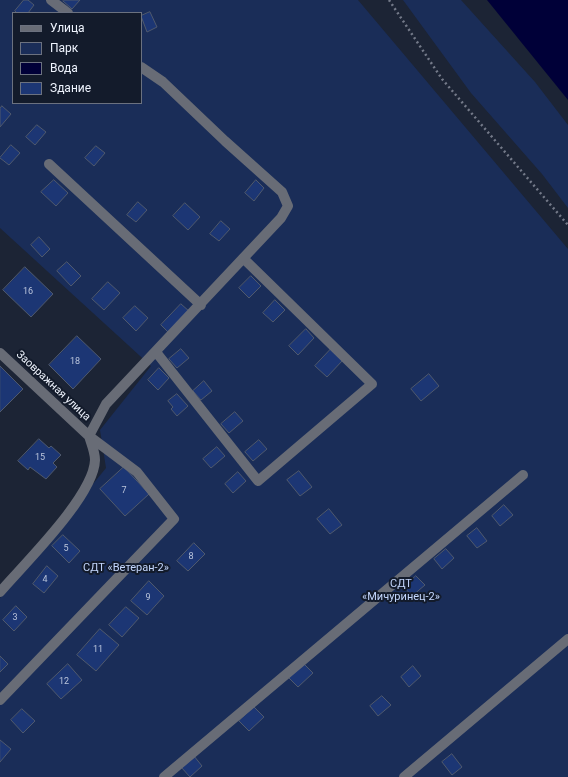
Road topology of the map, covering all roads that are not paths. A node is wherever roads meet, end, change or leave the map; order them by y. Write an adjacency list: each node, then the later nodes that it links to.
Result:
1 (51, 0): 2 (street)
2 (67, 12)
3 (142, 68): 5 (street)
4 (49, 164): 6 (street)
5 (244, 259): 6 (street); 7 (street)
6 (201, 304): 7 (street)
7 (156, 352): 9 (street)
8 (0, 353): 9 (street, Заовражная улица)
9 (89, 436): 11 (street); 13 (street, Заовражная улица)
10 (522, 475): 14 (street)
11 (0, 592)
12 (568, 639): 15 (street)
13 (0, 700)
14 (164, 777)
15 (404, 777)

